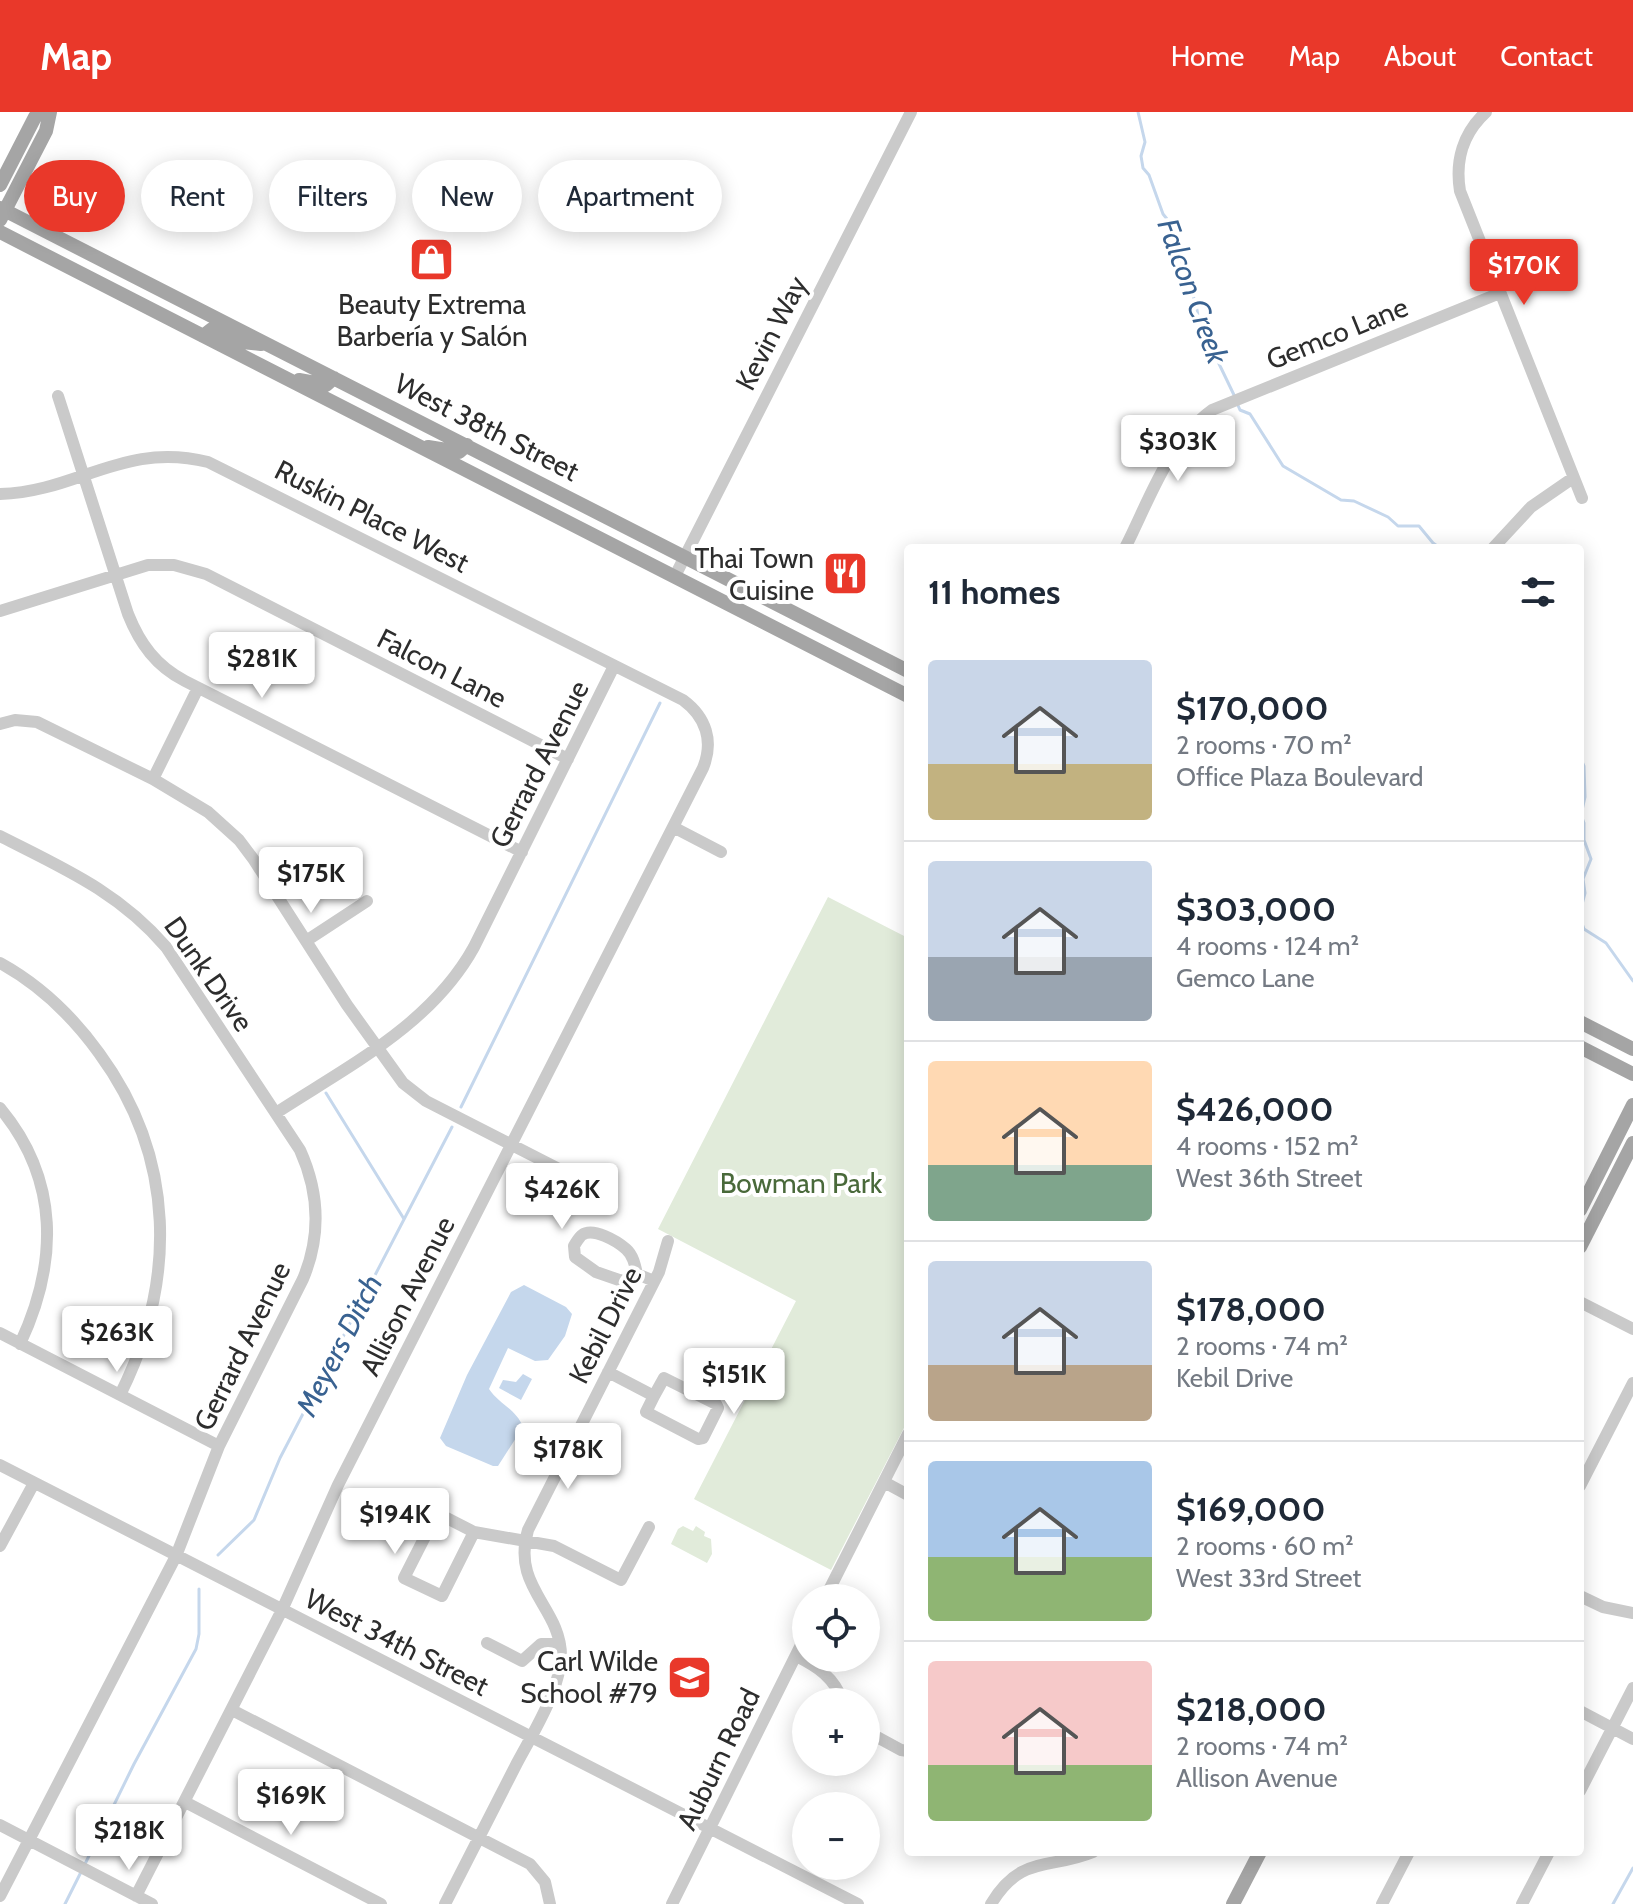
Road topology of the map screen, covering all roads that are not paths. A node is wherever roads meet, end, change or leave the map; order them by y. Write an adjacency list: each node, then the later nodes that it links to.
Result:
1 (42, 112): 5 (main road)
2 (50, 112): 6 (main road)
3 (911, 112): 22 (street, Kevin Way)
4 (1486, 112): 8 (street)
5 (0, 185)
6 (2, 213): 10 (main road, West 38th Street)
7 (0, 232): 9 (main road, West 38th Street)
8 (1500, 293): 17 (street); 20 (street, Gemco Lane)
9 (203, 336): 10 (main road); 11 (main road, West 38th Street)
10 (269, 345): 12 (main road, West 38th Street)
11 (283, 377): 12 (main road); 15 (main road, West 38th Street)
12 (334, 378): 14 (main road, West 38th Street)
13 (58, 396): 16 (street)
14 (467, 445): 15 (main road); 22 (main road, West 38th Street)
15 (420, 446): 24 (main road, West 38th Street)
16 (83, 475): 18 (street, Ruskin Place West); 23 (street); 26 (street, Ruskin Place West)
17 (1573, 478): 19 (street); 21 (street)
18 (0, 494)
19 (1582, 498)
20 (1127, 544)
21 (1497, 544)
22 (684, 556): 24 (street, Kevin Way); 27 (main road, West 38th Street)
23 (115, 574): 25 (street, Falcon Lane); 28 (street); 32 (street, Falcon Lane)
24 (675, 576): 29 (main road, West 38th Street)
25 (0, 611)
26 (614, 666): 30 (street, Ruskin Place West); 32 (street, Gerrard Avenue)
27 (904, 669)
28 (198, 688): 33 (street); 36 (street)
29 (904, 694)
30 (701, 718): 34 (street, Allison Avenue)
31 (0, 724): 33 (street)
32 (568, 759): 36 (street, Gerrard Avenue)
33 (153, 779): 39 (street)
34 (673, 827): 37 (street); 50 (street, Allison Avenue)
35 (0, 836): 48 (street, Dunk Drive)
36 (522, 852): 42 (street, Gerrard Avenue)
37 (721, 852)
38 (367, 901): 39 (street)
39 (306, 941): 42 (street)
40 (0, 963): 63 (street)
41 (1584, 1024): 44 (main road)
42 (377, 1047): 48 (street, Gerrard Avenue); 50 (street)
43 (1584, 1049): 45 (main road)
44 (1633, 1049)
45 (1633, 1074)
46 (1633, 1105): 52 (main road)
47 (0, 1108): 60 (street)
48 (276, 1113): 66 (street, Gerrard Avenue)
49 (1633, 1143): 53 (main road)
50 (511, 1145): 51 (street); 79 (street, Allison Avenue)
51 (559, 1169)
52 (1584, 1202)
53 (1584, 1239)
54 (668, 1241): 56 (street, Kebil Drive)
55 (637, 1274): 55 (street); 56 (street)
56 (654, 1281): 61 (street, Kebil Drive)
57 (1584, 1304): 58 (street)
58 (1633, 1329)
59 (0, 1333): 60 (street)
60 (20, 1344): 63 (street)
61 (608, 1372): 64 (street); 74 (street, Kebil Drive)
62 (1633, 1383): 68 (street)
63 (120, 1395): 66 (street)
64 (654, 1396): 64 (street)
65 (904, 1442): 69 (street)
66 (219, 1446): 76 (street, Gerrard Avenue)
67 (0, 1465): 70 (street, West 34th Street)
68 (1584, 1478)
69 (884, 1482): 71 (street); 77 (street)
70 (34, 1483): 75 (street); 76 (street, West 34th Street)
71 (904, 1493)
72 (649, 1527): 74 (street)
73 (474, 1532): 73 (street); 74 (street)
74 (526, 1541): 82 (street, Kebil Drive)
75 (0, 1546)
76 (176, 1556): 79 (street, West 34th Street); 99 (street, Gerrard Avenue)
77 (832, 1584)
78 (1584, 1598): 80 (street)
79 (282, 1610): 87 (street, Allison Avenue); 90 (street, West 34th Street)
80 (1633, 1613)
81 (487, 1643): 82 (street)
82 (560, 1644): 90 (street)
83 (792, 1664): 97 (street, Auburn Road)
84 (825, 1672): 85 (street)
85 (837, 1688)
86 (1633, 1688): 89 (street)
87 (232, 1710): 95 (street, Allison Avenue); 98 (street)
88 (1584, 1713): 89 (street)
89 (1612, 1728): 92 (street); 94 (street)
90 (531, 1737): 97 (street, West 34th Street); 98 (street)
91 (880, 1739): 93 (street)
92 (1633, 1739)
93 (904, 1750)
94 (1584, 1783)
95 (185, 1802): 107 (street, Allison Avenue); 109 (street)
96 (0, 1825): 99 (street)
97 (710, 1829): 112 (street, Auburn Road); 113 (street, West 34th Street)
98 (479, 1837): 110 (street); 111 (street)
99 (29, 1840): 106 (street, Gerrard Avenue); 107 (street)
100 (1031, 1856): 105 (street)
101 (1076, 1856): 105 (street)
102 (1258, 1856): 115 (main road)
103 (1407, 1856): 116 (street)
104 (1547, 1856): 117 (street)
105 (1035, 1866): 114 (street)
106 (0, 1896)
107 (136, 1896): 108 (street)
108 (152, 1904)
109 (381, 1904)
110 (445, 1904)
111 (550, 1904)
112 (672, 1904)
113 (858, 1904)
114 (991, 1904)
115 (1233, 1904)
116 (1382, 1904)
117 (1522, 1904)

